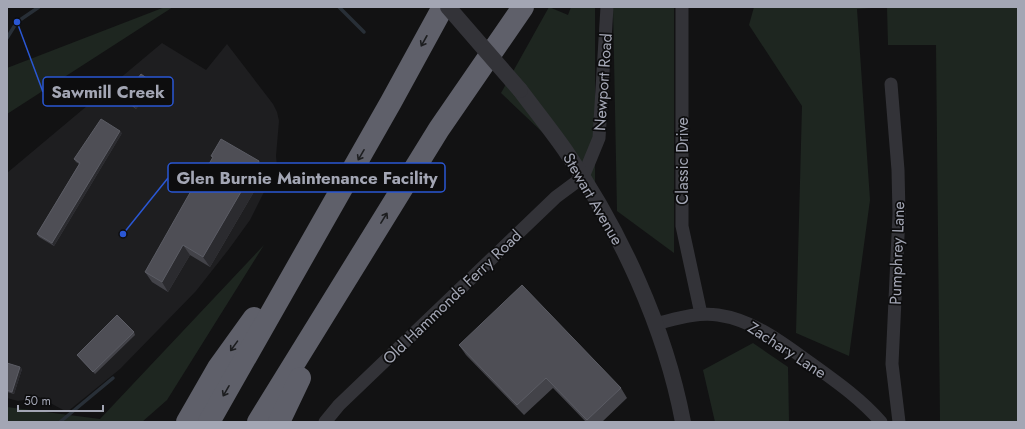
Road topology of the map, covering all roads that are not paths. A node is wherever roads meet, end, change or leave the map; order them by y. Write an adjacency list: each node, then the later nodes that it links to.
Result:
1 (442, 7): 10 (highway, one-way to 10)
2 (448, 7): 9 (street, Stewart Avenue, bridge)
3 (506, 7): 8 (highway)
4 (522, 7): 8 (highway)
5 (607, 7): 9 (street, Newport Road)
6 (682, 7): 12 (street, Classic Drive)
7 (891, 84): 21 (street, Pumphrey Lane)
8 (439, 129): 11 (highway, one-way to 8)
9 (583, 177): 13 (street, Stewart Avenue); 18 (street, Old Hammonds Ferry Road)
10 (322, 223): 14 (highway, one-way to 14); 15 (highway, one-way to 15)
11 (364, 251): 16 (highway); 17 (highway)
12 (701, 314): 13 (street, Zachary Lane); 20 (street, Zachary Lane)
13 (655, 324): 19 (street, Stewart Avenue)
14 (187, 422)
15 (209, 422)
16 (258, 422)
17 (279, 422)
18 (325, 422)
19 (683, 422)
20 (881, 422)
21 (898, 422)

